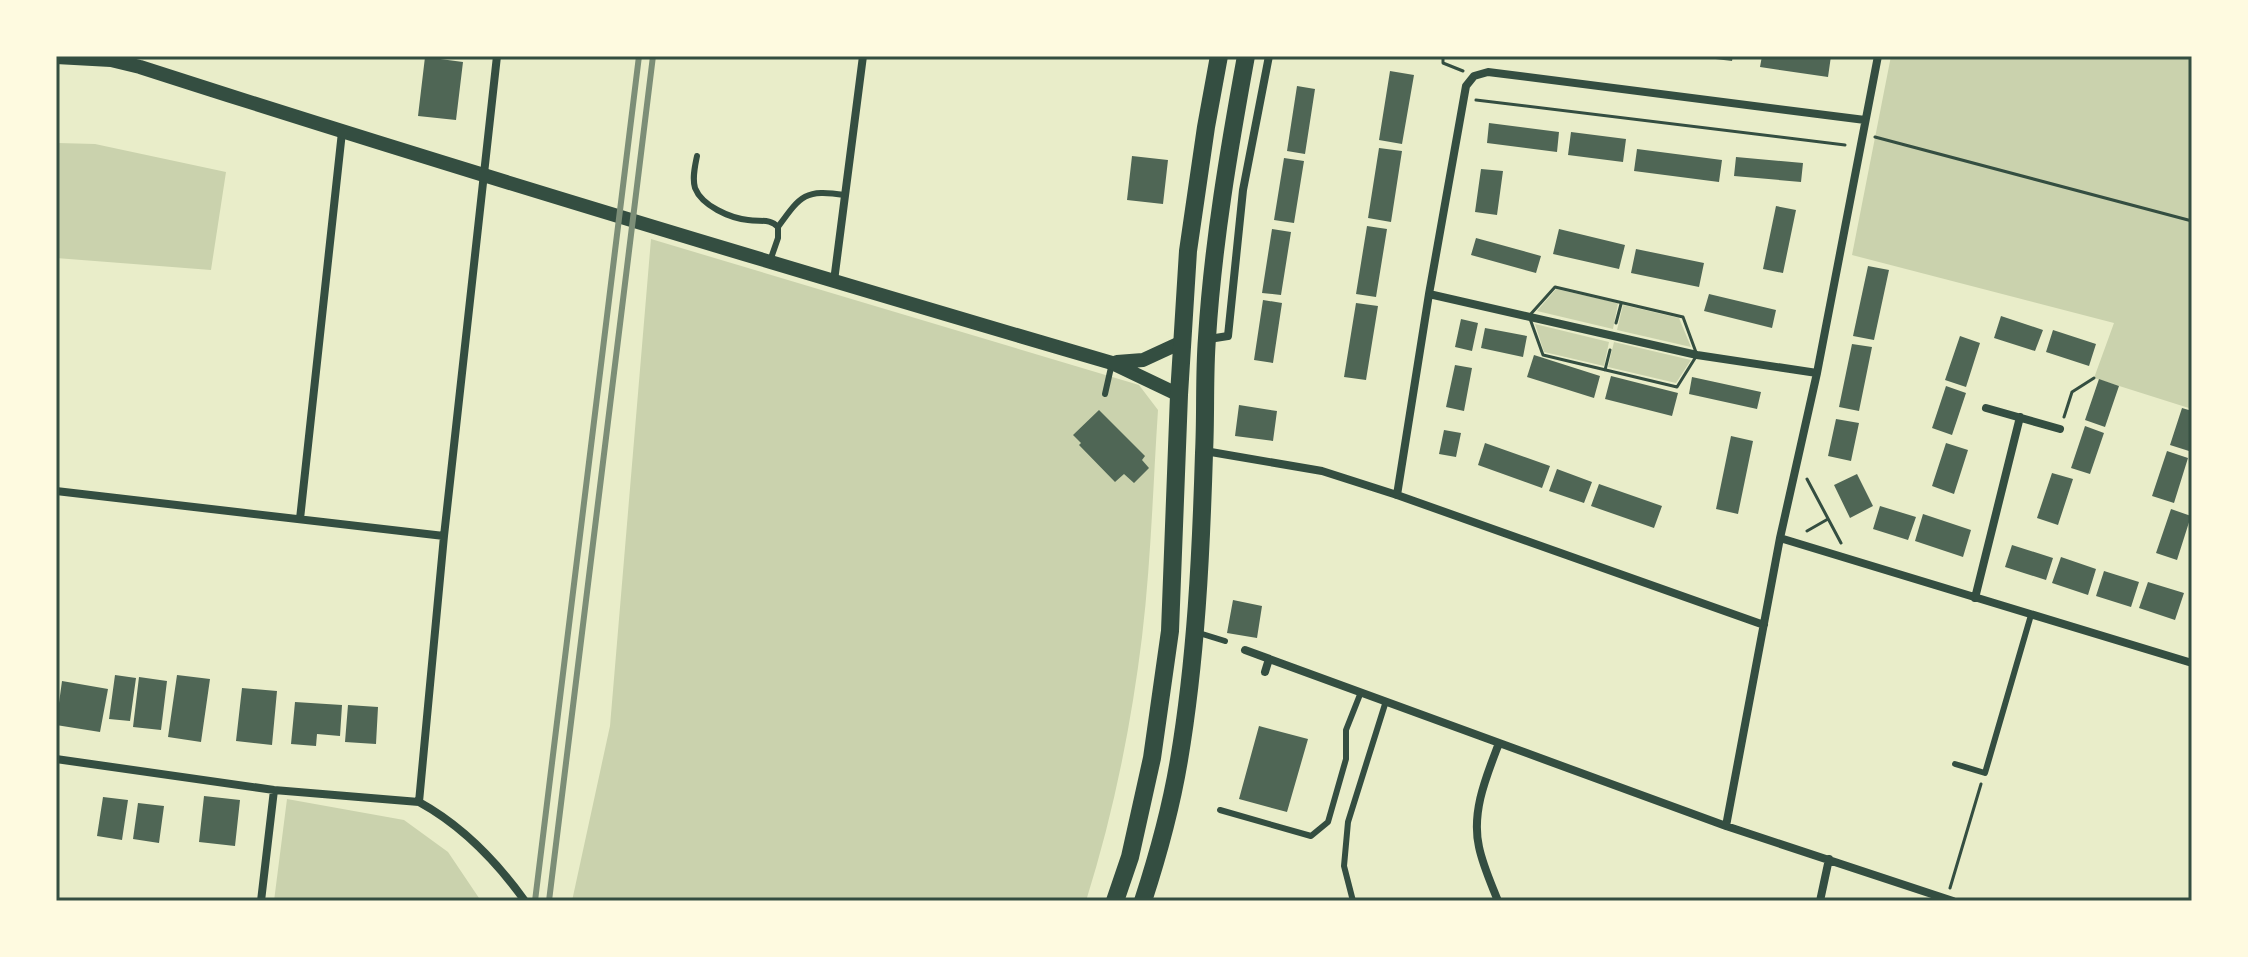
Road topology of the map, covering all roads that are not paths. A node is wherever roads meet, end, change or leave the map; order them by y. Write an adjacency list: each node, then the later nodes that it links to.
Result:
1 (497, 56): 12 (street)
2 (863, 56): 13 (street)
3 (1219, 56): 19 (highway)
4 (1246, 56): 18 (highway)
5 (1269, 56): 18 (street)
6 (1878, 56): 9 (street)
7 (56, 57): 8 (street)
8 (141, 62): 10 (street)
9 (1865, 120): 17 (street); 21 (street)
10 (342, 132): 12 (street); 30 (street)
11 (697, 156): 14 (lane)
12 (483, 175): 15 (street); 31 (street)
13 (845, 195): 14 (lane); 16 (street)
14 (778, 227): 15 (lane)
15 (770, 261): 16 (street)
16 (834, 281): 20 (street)
17 (1429, 294): 21 (street); 29 (street)
18 (1207, 340): 27 (highway)
19 (1182, 342): 20 (street); 23 (highway)
20 (1112, 363): 22 (lane); 23 (street)
21 (1817, 373): 32 (street)
22 (1105, 394)
23 (1179, 395): 55 (highway)
24 (1986, 408): 25 (street)
25 (2020, 417): 26 (street); 33 (street)
26 (2060, 429)
27 (1204, 451): 29 (street); 36 (highway)
28 (56, 491): 30 (street)
29 (1397, 495): 35 (street)
30 (300, 519): 31 (street)
31 (444, 536): 48 (street)
32 (1785, 540): 33 (street); 35 (street)
33 (1975, 598): 34 (street)
34 (2031, 615): 40 (street); 46 (lane)
35 (1764, 625): 50 (street)
36 (1195, 632): 37 (lane); 56 (highway)
37 (1225, 641)
38 (1245, 650): 39 (street)
39 (1269, 659): 41 (street); 42 (street)
40 (2192, 663)
41 (1265, 672)
42 (1361, 692): 43 (street); 49 (lane)
43 (1386, 701): 44 (street); 57 (lane)
44 (1499, 743): 50 (street); 58 (street)
45 (56, 759): 47 (street)
46 (1955, 764)
47 (274, 790): 48 (street); 53 (street)
48 (419, 802): 54 (street)
49 (1220, 810)
50 (1726, 826): 51 (street)
51 (1829, 859): 52 (street); 59 (street)
52 (1945, 900)
53 (261, 901)
54 (525, 901)
55 (1115, 901)
56 (1143, 901)
57 (1353, 901)
58 (1498, 901)
59 (1820, 901)

